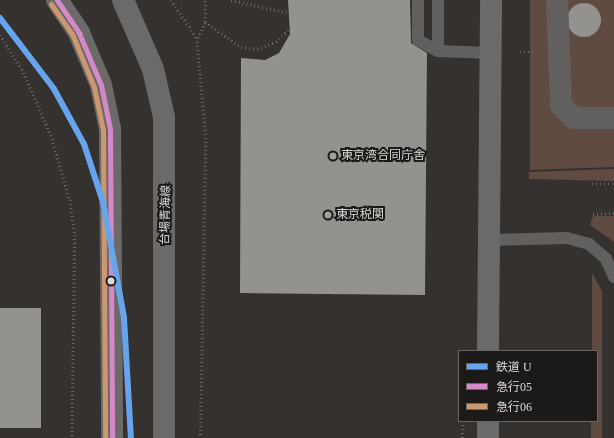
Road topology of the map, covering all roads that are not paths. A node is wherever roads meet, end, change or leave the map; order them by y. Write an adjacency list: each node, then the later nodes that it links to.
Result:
1 (57, 0): 14 (main road)
2 (123, 0): 15 (main road, 台場青海線)
3 (418, 0): 7 (lane)
4 (438, 0): 7 (lane)
5 (491, 0): 8 (main road)
6 (557, 0): 9 (street)
7 (438, 51): 8 (lane)
8 (491, 53): 10 (main road)
9 (614, 118)
10 (489, 240): 11 (lane); 12 (main road)
11 (614, 277)
12 (488, 350)
13 (488, 422): 16 (main road)
14 (112, 438)
15 (164, 438)
16 (488, 438)

